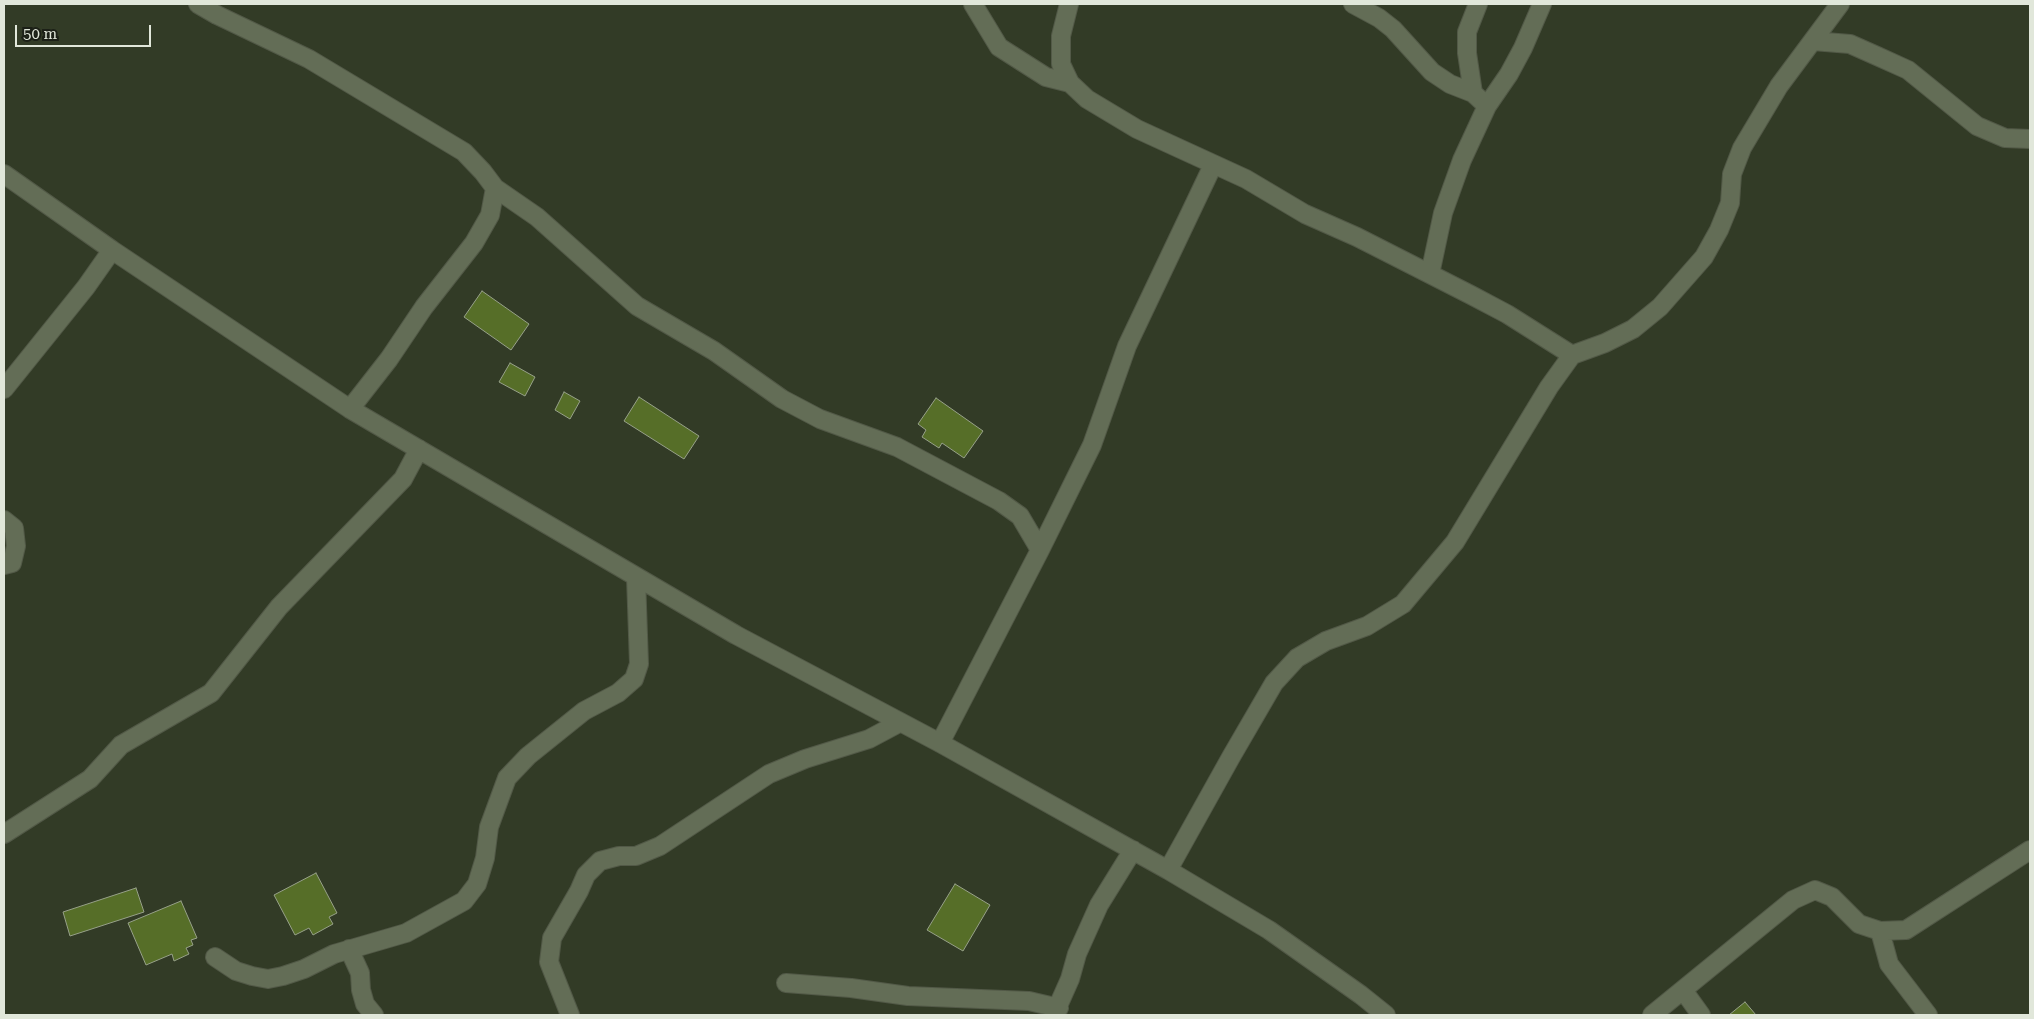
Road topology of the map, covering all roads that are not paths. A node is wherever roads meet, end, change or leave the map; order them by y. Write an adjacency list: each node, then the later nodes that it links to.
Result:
1 (198, 4): 15 (street)
2 (973, 4): 9 (street)
3 (1069, 4): 9 (street)
4 (1354, 4): 10 (street)
5 (1478, 4): 10 (street)
6 (1542, 4): 11 (street)
7 (1840, 4): 8 (street)
8 (1814, 41): 12 (street); 18 (street)
9 (1070, 83): 13 (street)
10 (1473, 93): 11 (street)
11 (1487, 106): 17 (street)
12 (2030, 140)
13 (1213, 165): 17 (street); 23 (street)
14 (4, 174): 16 (street)
15 (495, 188): 20 (street); 23 (street)
16 (112, 250): 19 (street); 20 (street)
17 (1430, 274): 18 (street)
18 (1572, 355): 31 (street)
19 (4, 390)
20 (350, 409): 21 (street)
21 (419, 449): 25 (street); 28 (street)
22 (4, 520): 24 (street)
23 (1040, 550): 27 (street)
24 (4, 565)
25 (636, 577): 26 (street); 33 (street)
26 (899, 723): 27 (street); 41 (street)
27 (940, 743): 29 (street)
28 (4, 834)
29 (1133, 850): 31 (street); 39 (street)
30 (2030, 850): 32 (street)
31 (1168, 870): 42 (street)
32 (1880, 931): 38 (street); 45 (street)
33 (370, 944): 34 (street); 36 (street)
34 (349, 949): 35 (street); 36 (street)
35 (215, 957)
36 (360, 973): 40 (street)
37 (786, 982): 39 (street)
38 (1683, 990): 43 (street); 44 (street)
39 (1057, 1012)
40 (374, 1015)
41 (570, 1015)
42 (1386, 1015)
43 (1652, 1015)
44 (1701, 1015)
45 (1928, 1015)

